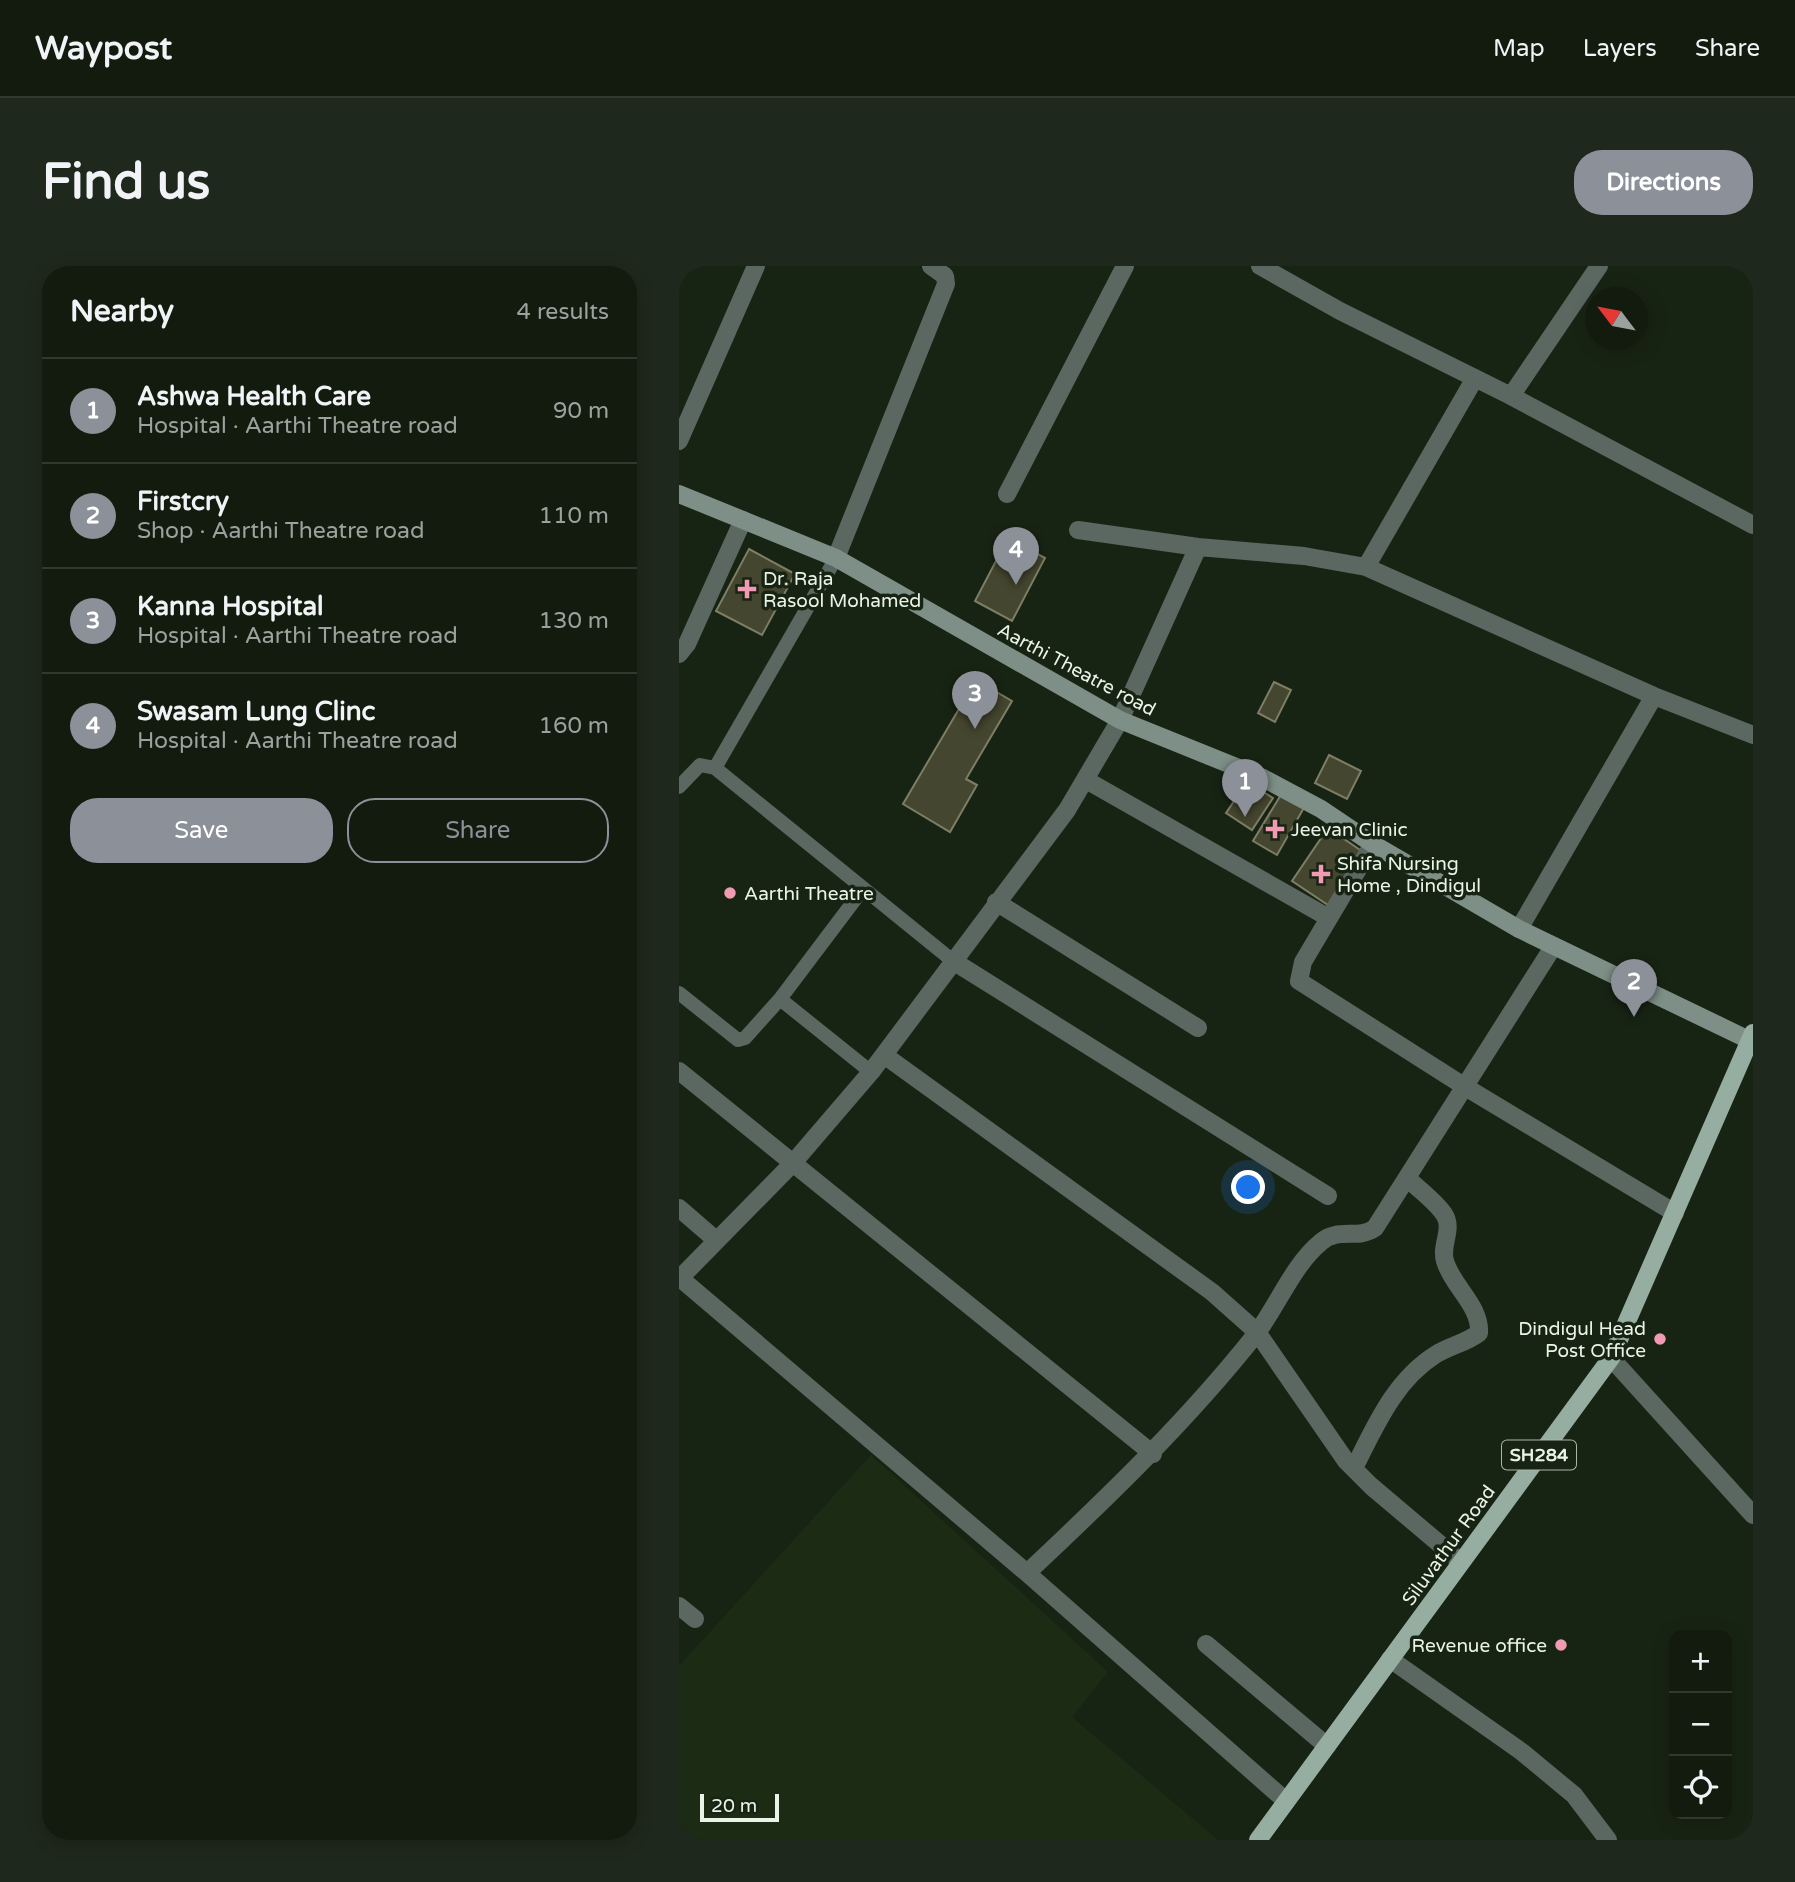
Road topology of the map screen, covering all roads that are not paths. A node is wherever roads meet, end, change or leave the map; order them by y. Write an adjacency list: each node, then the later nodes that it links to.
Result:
1 (757, 266): 8 (street)
2 (931, 266): 15 (street)
3 (1125, 266): 10 (street)
4 (1260, 266): 6 (street)
5 (1599, 266): 7 (street)
6 (1475, 379): 7 (street); 16 (street)
7 (1511, 396): 12 (street)
8 (679, 441)
9 (679, 494): 11 (main road, Aarthi Theatre road)
10 (1007, 494)
11 (743, 520): 15 (main road, Aarthi Theatre road); 17 (street)
12 (1753, 525)
13 (1078, 530): 14 (street)
14 (1198, 547): 16 (street); 19 (street)
15 (836, 558): 19 (main road, Aarthi Theatre road); 21 (lane)
16 (1366, 567): 18 (street)
17 (679, 654)
18 (1654, 696): 20 (street); 28 (street)
19 (1120, 720): 22 (street); 24 (main road, Aarthi Theatre road)
20 (1753, 735)
21 (715, 768): 23 (lane); 25 (lane)
22 (1086, 780): 26 (street); 27 (street)
23 (679, 787)
24 (1373, 844): 27 (street); 28 (main road, Aarthi Theatre road)
25 (863, 889): 30 (lane); 32 (lane)
26 (996, 902): 30 (street); 33 (street)
27 (1329, 918): 39 (street)
28 (1519, 929): 29 (main road, Aarthi Theatre road)
29 (1553, 947): 34 (main road, Aarthi Theatre road); 39 (street)
30 (953, 961): 35 (street); 42 (street)
31 (679, 993): 32 (lane)
32 (780, 999): 38 (lane)
33 (1198, 1028)
34 (1751, 1036): 36 (main road, Siluvathur Road / SH284)
35 (884, 1055): 38 (street); 47 (street)
36 (1748, 1062): 44 (main road, Siluvathur Road / SH284)
37 (679, 1071): 40 (street)
38 (871, 1072): 40 (street)
39 (1467, 1088): 41 (street); 44 (street)
40 (793, 1163): 45 (street); 49 (street)
41 (1409, 1180): 47 (street); 50 (street)
42 (1328, 1196)
43 (679, 1208): 45 (street)
44 (1675, 1213): 48 (main road, Siluvathur Road / SH284)
45 (716, 1240): 46 (street)
46 (679, 1278): 53 (street)
47 (1257, 1332): 49 (street); 50 (street)
48 (1611, 1358): 51 (street); 52 (main road, Siluvathur Road / SH284)
49 (1153, 1454): 53 (street)
50 (1354, 1468): 52 (street)
51 (1753, 1515)
52 (1461, 1562): 57 (main road, Siluvathur Road / SH284)
53 (1027, 1573): 59 (street)
54 (679, 1606): 55 (street)
55 (695, 1619)
56 (1206, 1644): 58 (street)
57 (1391, 1658): 58 (main road, Siluvathur Road / SH284); 61 (street)
58 (1327, 1746): 59 (main road, Siluvathur Road / SH284)
59 (1286, 1801): 60 (main road, Siluvathur Road / SH284)
60 (1258, 1840)
61 (1608, 1840)

